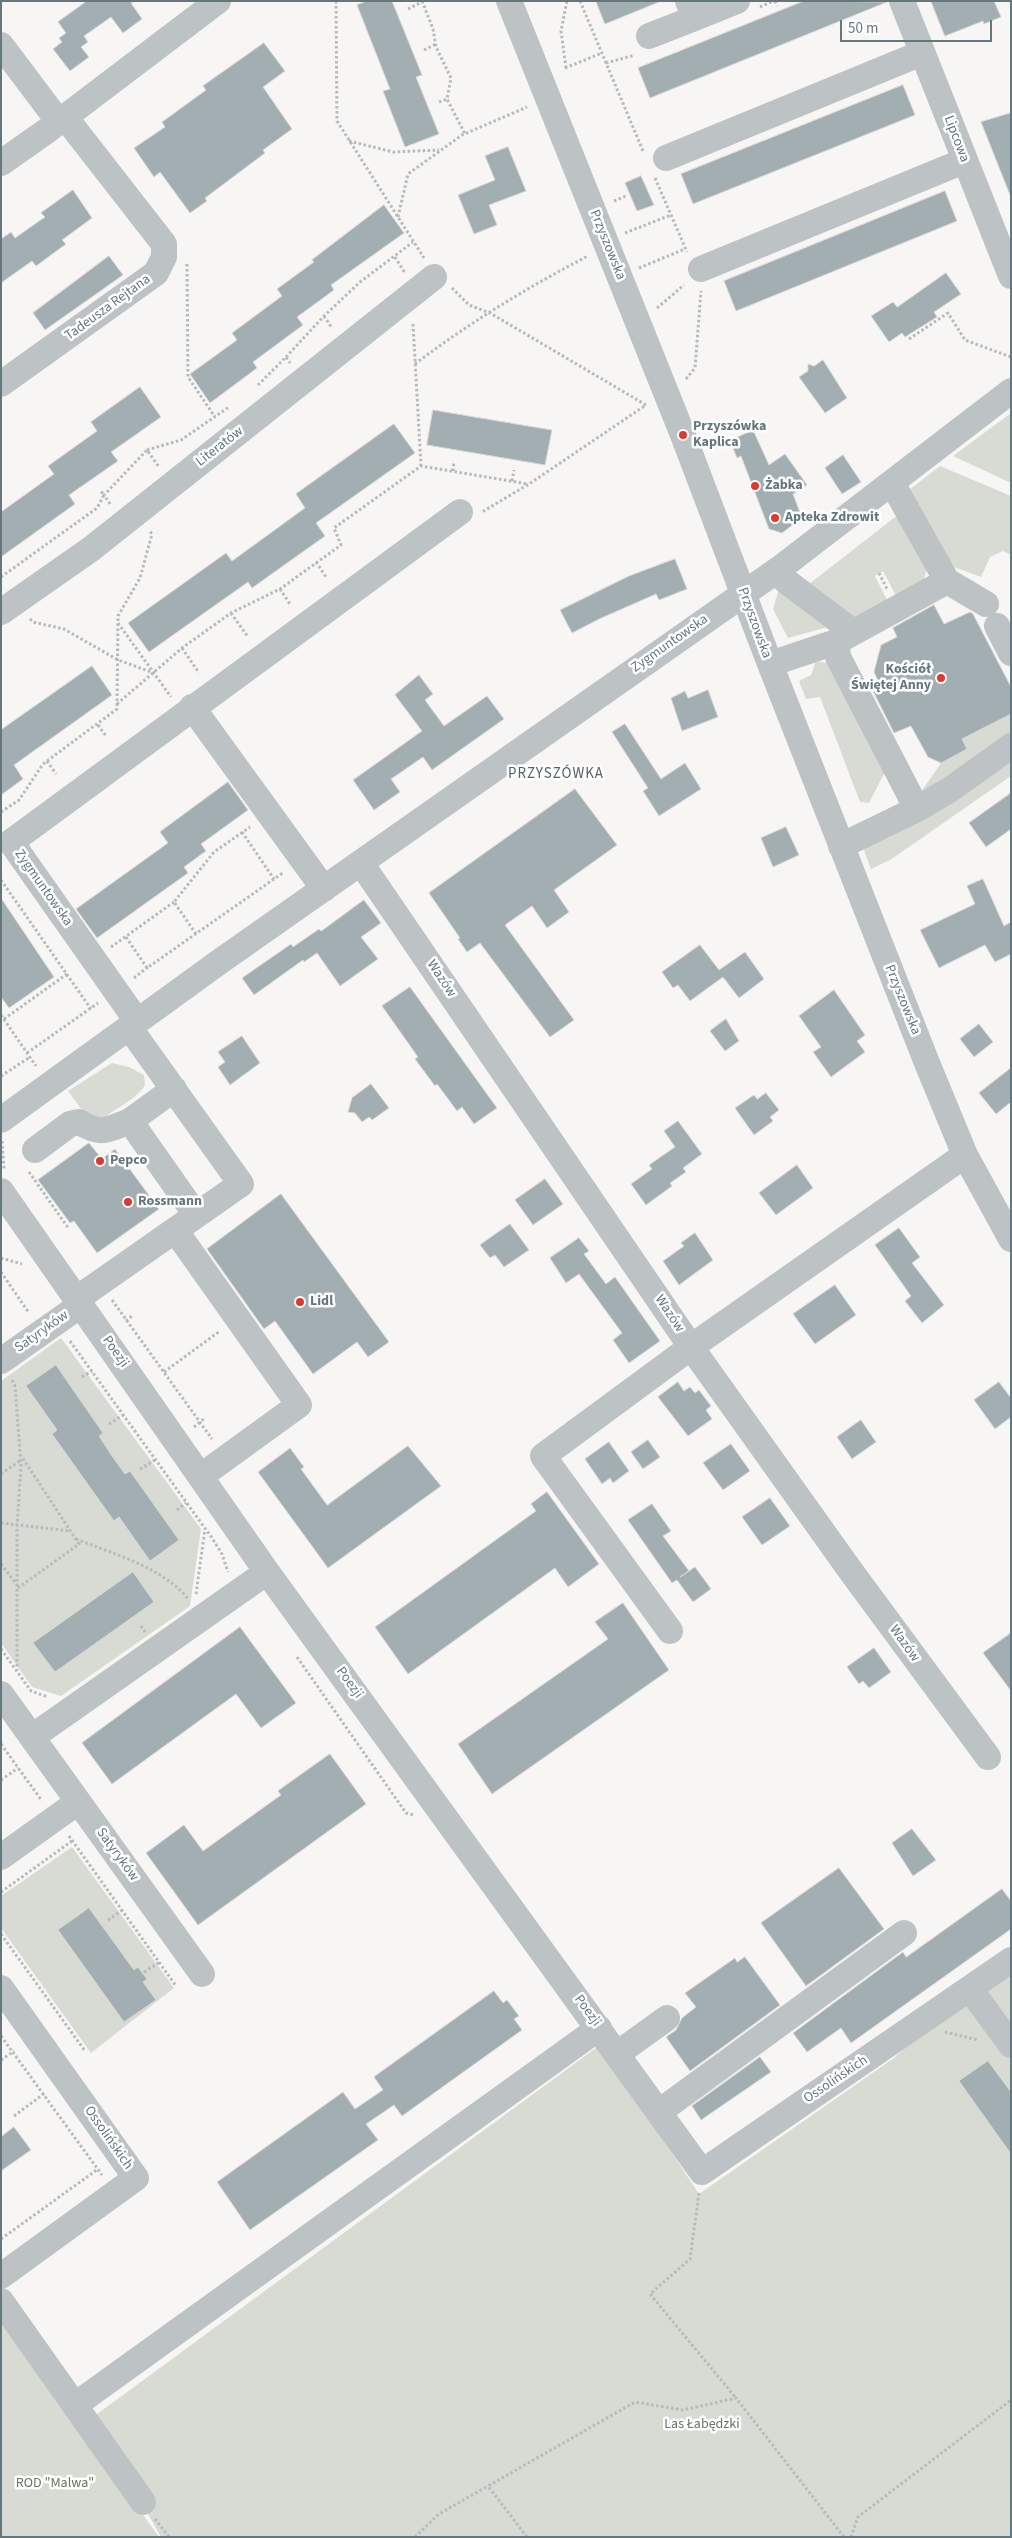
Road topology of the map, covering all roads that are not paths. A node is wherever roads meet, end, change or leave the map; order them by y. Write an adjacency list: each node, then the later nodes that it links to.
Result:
1 (218, 1): 9 (street)
2 (509, 1): 22 (street, Przyszowska)
3 (737, 1): 5 (street)
4 (902, 1): 8 (street, Lipcowa)
5 (692, 10): 7 (street)
6 (1, 45): 9 (street, Tadeusza Rejtana)
7 (644, 45)
8 (922, 53): 10 (street); 11 (street, Lipcowa)
9 (62, 120): 12 (street); 16 (street, Tadeusza Rejtana)
10 (666, 158)
11 (964, 161): 14 (street); 15 (street, Lipcowa)
12 (1, 163)
13 (430, 269): 23 (street, Literatów)
14 (694, 272)
15 (1011, 276)
16 (1, 384)
17 (1011, 391): 18 (street, Zygmuntowska)
18 (892, 483): 20 (street); 22 (street, Zygmuntowska)
19 (471, 512): 27 (street, Zygmuntowska)
20 (946, 581): 24 (street); 25 (street)
21 (786, 582): 24 (street)
22 (744, 593): 26 (street, Przyszowska); 31 (street, Zygmuntowska)
23 (13, 612)
24 (844, 636): 26 (street); 29 (street)
25 (1011, 653)
26 (770, 664): 30 (street, Przyszowska)
27 (184, 705): 32 (street); 33 (street, Zygmuntowska)
28 (1011, 746): 29 (street)
29 (917, 809): 30 (street)
30 (841, 846): 37 (street, Przyszowska)
31 (361, 863): 32 (street, Zygmuntowska); 44 (street, Wazów)
32 (324, 889): 33 (street, Zygmuntowska)
33 (133, 1024): 34 (street); 36 (street, Zygmuntowska)
34 (174, 1089): 35 (street); 40 (street, Satyryków)
35 (130, 1120): 38 (street); 40 (street)
36 (2, 1130)
37 (965, 1155): 42 (street, Przyszowska); 44 (street)
38 (29, 1157)
39 (6, 1181): 43 (street, Poezji)
40 (196, 1215): 41 (street, Satyryków)
41 (175, 1230): 43 (street, Satyryków); 46 (street)
42 (1011, 1239)
43 (80, 1301): 45 (street, Satyryków); 46 (street, Poezji)
44 (691, 1347): 48 (street); 51 (street, Wazów)
45 (5, 1368)
46 (197, 1487): 47 (street, Poezji)
47 (267, 1572): 50 (street); 60 (street, Poezji)
48 (670, 1631)
49 (1, 1694): 50 (street, Satyryków)
50 (32, 1737): 52 (street, Satyryków)
51 (988, 1758)
52 (78, 1802): 53 (street); 56 (street, Satyryków)
53 (1, 1857)
54 (904, 1933): 63 (street)
55 (1011, 1960): 58 (street, Ossolińskich)
56 (202, 1974)
57 (1, 1988): 65 (street, Ossolińskich)
58 (970, 1989): 61 (street); 64 (street, Ossolińskich)
59 (667, 2018): 62 (street)
60 (599, 2028): 62 (street, Poezji); 67 (street)
61 (1011, 2045)
62 (617, 2054): 63 (street, Poezji)
63 (659, 2112): 64 (street, Poezji)
64 (702, 2172)
65 (1, 2276)
66 (1, 2301): 67 (street)
67 (75, 2406): 68 (street)
68 (143, 2502)

